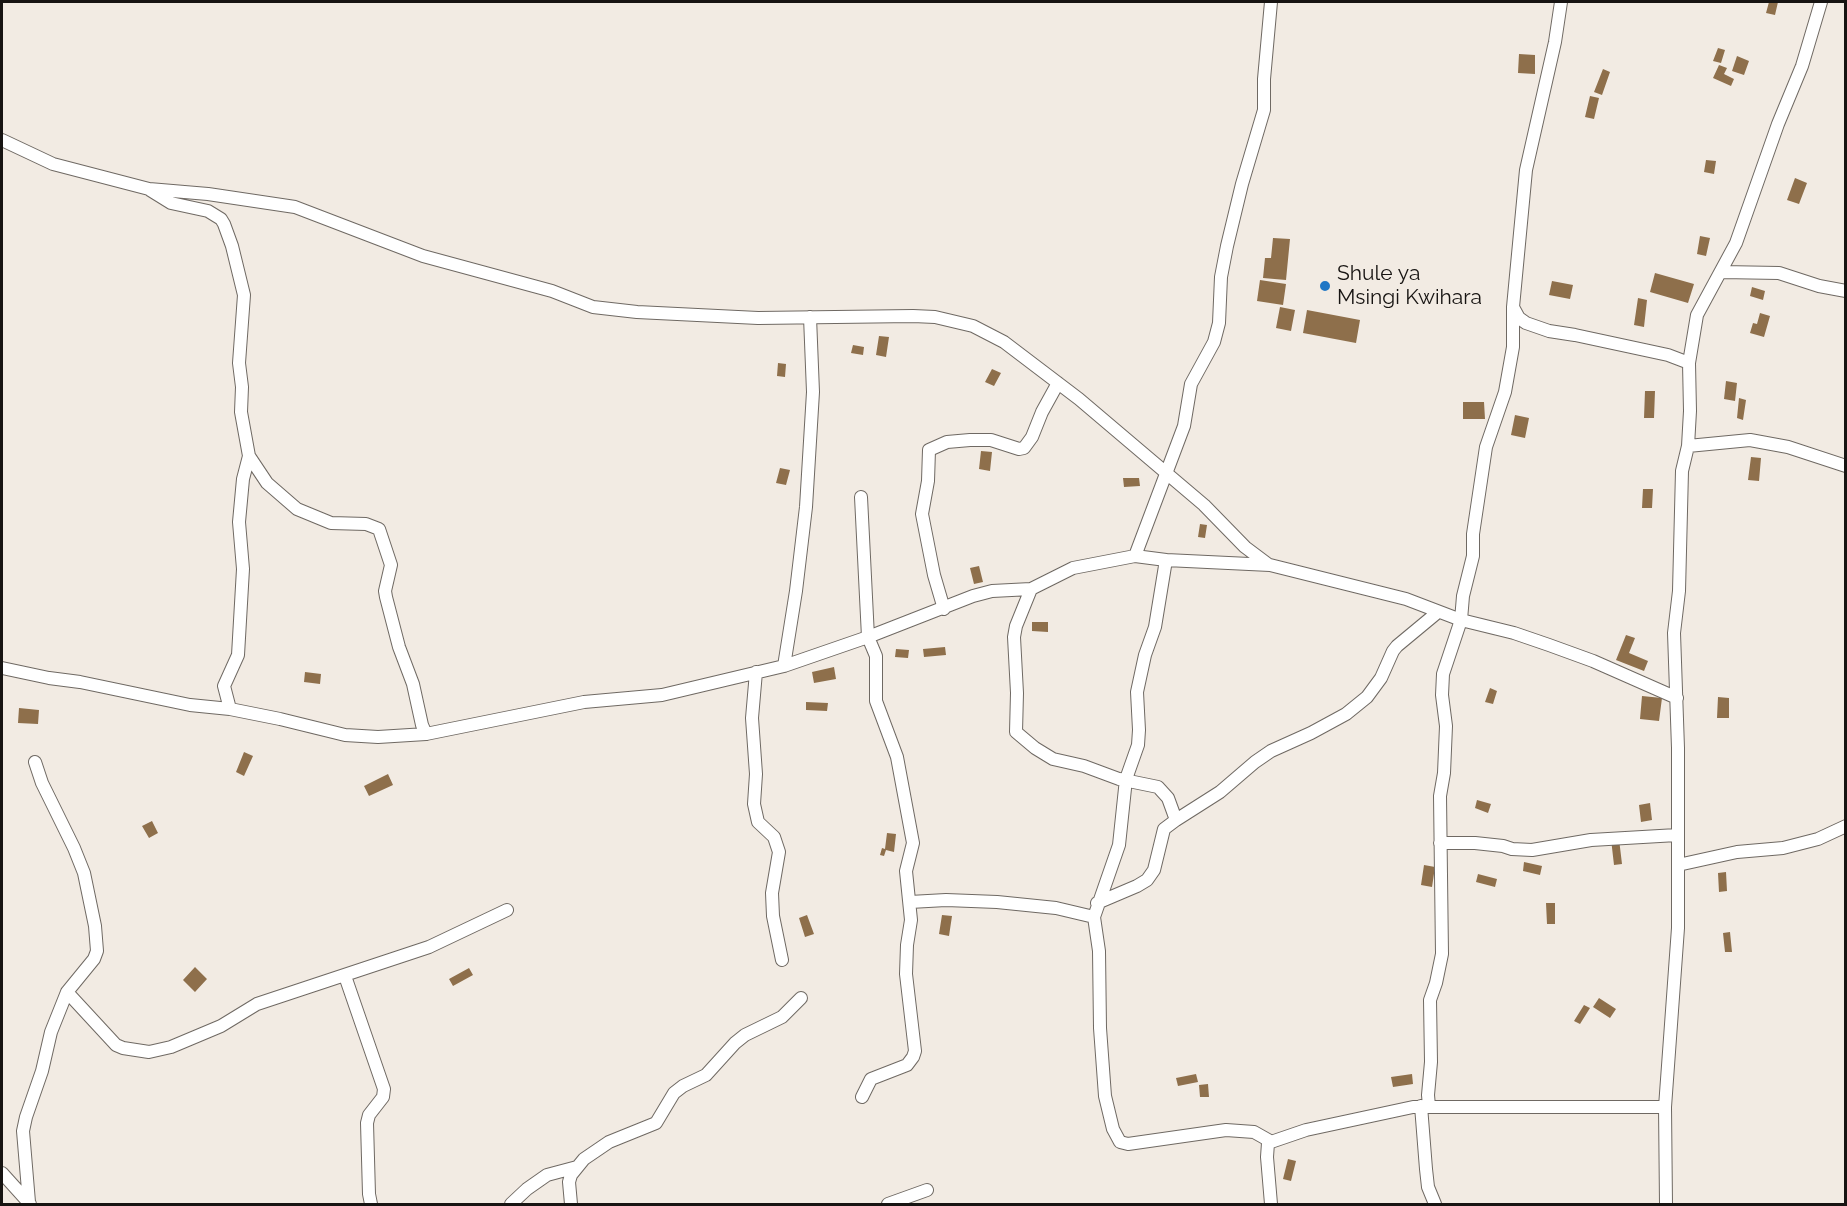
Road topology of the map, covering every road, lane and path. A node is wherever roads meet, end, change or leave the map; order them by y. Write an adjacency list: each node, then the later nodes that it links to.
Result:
1 (1271, 2): 15 (street)
2 (1561, 2): 8 (street)
3 (1821, 2): 6 (street)
4 (2, 140): 5 (street)
5 (149, 189): 9 (street); 13 (street)
6 (1722, 272): 7 (street); 10 (street)
7 (1845, 291)
8 (1514, 307): 10 (street); 23 (street)
9 (810, 317): 11 (street); 25 (street)
10 (1689, 363): 12 (street)
11 (1058, 383): 15 (street); 21 (street)
12 (1688, 446): 14 (street); 28 (street)
13 (249, 456): 29 (street); 30 (street)
14 (1845, 466)
15 (1167, 472): 17 (street); 19 (street)
16 (861, 497): 24 (street)
17 (1135, 556): 18 (street); 20 (street)
18 (1166, 560): 19 (street); 32 (street)
19 (1270, 565): 22 (street)
20 (1031, 589): 21 (street); 32 (street)
21 (944, 609): 24 (street)
22 (1438, 612): 23 (street); 33 (street)
23 (1461, 620): 28 (street); 36 (street)
24 (868, 637): 25 (street); 38 (street)
25 (784, 666): 27 (street)
26 (2, 668): 29 (street)
27 (756, 672): 30 (street); 42 (street)
28 (1677, 698): 35 (street)
29 (230, 709): 30 (street)
30 (426, 734)
31 (35, 762): 44 (street)
32 (1126, 779): 33 (street); 39 (street)
33 (1176, 820): 39 (street)
34 (1845, 826): 37 (street)
35 (1677, 835): 36 (street); 37 (street)
36 (1440, 843): 47 (street)
37 (1678, 865): 48 (street)
38 (910, 902): 41 (street); 46 (street)
39 (1097, 903): 41 (street)
40 (507, 910): 43 (street)
41 (1094, 916): 49 (street)
42 (782, 960)
43 (345, 976): 44 (street); 54 (street)
44 (68, 992): 53 (street)
45 (801, 998): 50 (street)
46 (862, 1097)
47 (1425, 1106): 48 (street); 49 (street); 59 (street)
48 (1665, 1107): 60 (street)
49 (1270, 1141): 58 (street)
50 (577, 1167): 55 (street); 56 (street)
51 (2, 1173): 53 (street)
52 (927, 1190): 57 (street)
53 (29, 1203)
54 (371, 1204)
55 (511, 1204)
56 (571, 1204)
57 (888, 1204)
58 (1271, 1204)
59 (1435, 1204)
60 (1666, 1204)

